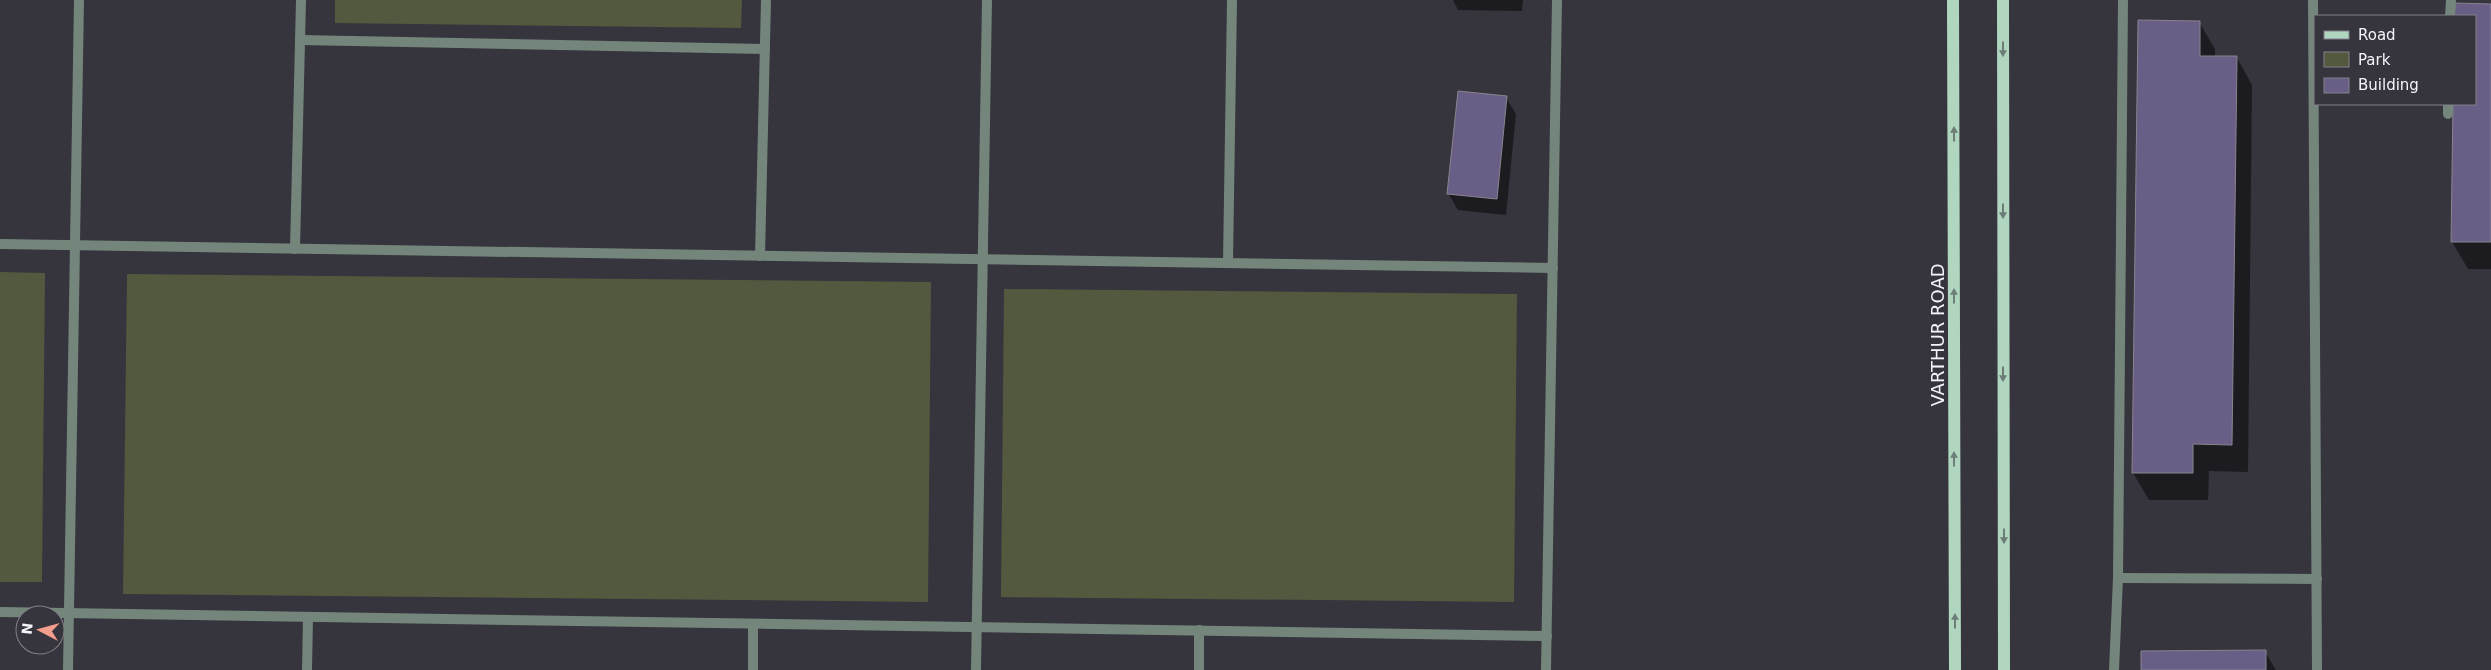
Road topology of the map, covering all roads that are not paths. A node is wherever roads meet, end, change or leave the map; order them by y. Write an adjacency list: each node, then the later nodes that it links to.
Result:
1 (79, 0): 16 (street)
2 (301, 0): 13 (street)
3 (766, 0): 14 (street)
4 (987, 0): 19 (street)
5 (1232, 0): 20 (street)
6 (1557, 0): 21 (street)
7 (1953, 0): 37 (main road, VARTHUR ROAD, one-way to 7)
8 (2003, 0): 38 (main road, one-way to 38)
9 (2123, 0): 22 (street)
10 (2313, 0): 23 (street)
11 (2451, 0): 12 (street)
12 (2450, 15)
13 (300, 40): 14 (street); 17 (street)
14 (765, 49): 18 (street)
15 (0, 244): 16 (street)
16 (75, 246): 17 (street); 25 (street)
17 (295, 249): 18 (street)
18 (760, 256): 19 (street)
19 (983, 260): 20 (street); 28 (street)
20 (1228, 263): 21 (street)
21 (1552, 268): 30 (street)
22 (2118, 578): 23 (street); 39 (street)
23 (2317, 579): 40 (street)
24 (0, 612): 25 (street)
25 (69, 613): 26 (street); 31 (street)
26 (308, 617): 27 (street); 32 (street)
27 (754, 624): 28 (street); 33 (street)
28 (977, 627): 29 (street); 34 (street)
29 (1199, 630): 30 (street); 35 (street)
30 (1546, 636): 36 (street)
31 (68, 670)
32 (307, 670)
33 (753, 670)
34 (976, 670)
35 (1198, 670)
36 (1546, 670)
37 (1955, 670)
38 (2004, 670)
39 (2114, 670)
40 (2317, 670)

